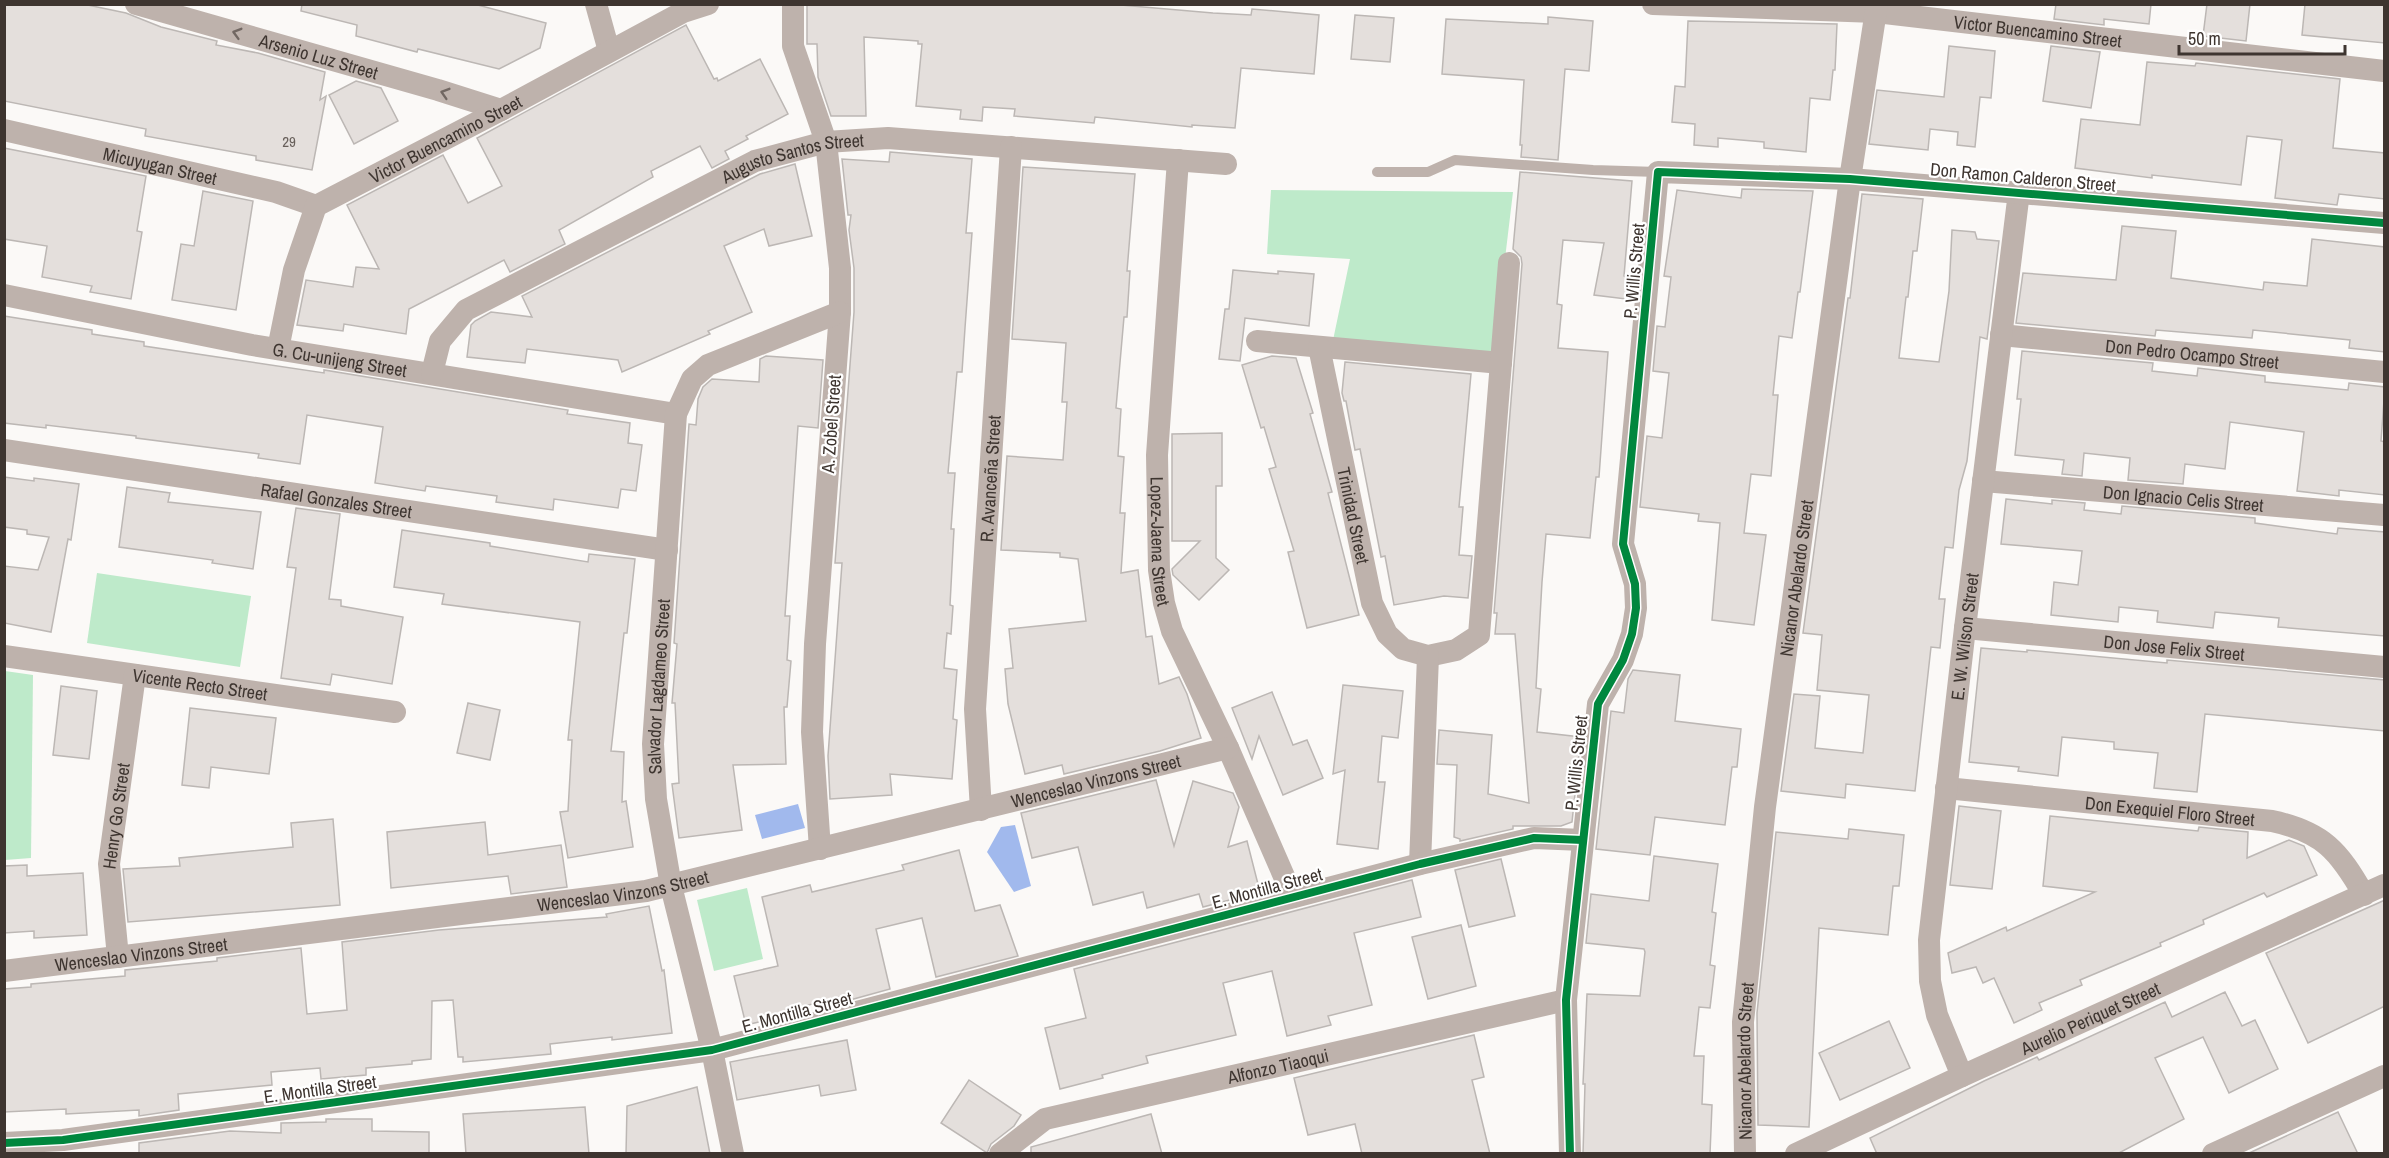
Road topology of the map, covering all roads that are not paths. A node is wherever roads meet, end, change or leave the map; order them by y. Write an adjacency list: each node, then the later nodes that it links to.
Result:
1 (136, 4): 9 (street, Arsenio Luz Street, one-way to 1)
2 (596, 4): 7 (street)
3 (708, 4): 7 (street, Victor Buencamino Street)
4 (793, 4): 11 (street, A. Zobel Street)
5 (1653, 4): 6 (street, Victor Buencamino Street)
6 (1876, 8): 8 (street, Victor Buencamino Street); 17 (street, Nicanor Abelardo Street)
7 (609, 51): 9 (street, Victor Buencamino Street)
8 (2385, 71)
9 (501, 110): 19 (street, Victor Buencamino Street)
10 (4, 130): 19 (street, Micuyugan Street)
11 (826, 142): 12 (street, Augusto Santos Street); 23 (street, A. Zobel Street); 30 (street, Augusto Santos Street)
12 (1011, 147): 13 (street, Augusto Santos Street); 44 (street, R. Avanceña Street)
13 (1178, 159): 14 (street, Augusto Santos Street); 42 (street, Lopez-Jaena Street)
14 (1226, 164)
15 (1377, 172): 16 (lane)
16 (1658, 172): 17 (street, Don Ramon Calderon Street); 45 (street, P. Willis Street)
17 (1850, 179): 18 (street, Don Ramon Calderon Street); 61 (street, Nicanor Abelardo Street)
18 (2019, 192): 20 (street, Don Ramon Calderon Street); 24 (street, E. W. Wilson Street)
19 (316, 206): 27 (street)
20 (2385, 223)
21 (1509, 263): 28 (street)
22 (4, 295): 27 (street, G. Cu-unijeng Street)
23 (840, 312): 31 (street, Salvador Lagdameo Street); 46 (street, A. Zobel Street)
24 (2001, 335): 29 (street, Don Pedro Ocampo Street); 33 (street, E. W. Wilson Street)
25 (1257, 341): 26 (street)
26 (1319, 347): 28 (street); 37 (street, Trinidad Street)
27 (278, 349): 30 (street, G. Cu-unijeng Street)
28 (1501, 363): 37 (street)
29 (2385, 372)
30 (432, 373): 31 (street, G. Cu-unijeng Street)
31 (676, 414): 35 (street, Salvador Lagdameo Street)
32 (4, 450): 35 (street, Rafael Gonzales Street)
33 (1983, 481): 34 (street, Don Ignacio Celis Street); 36 (street, E. W. Wilson Street)
34 (2385, 515)
35 (667, 550): 48 (street, Salvador Lagdameo Street)
36 (1965, 628): 39 (street, Don Jose Felix Street); 43 (street, E. W. Wilson Street)
37 (1428, 656): 47 (street)
38 (4, 657): 40 (street, Vicente Recto Street)
39 (2385, 667)
40 (135, 675): 41 (street, Vicente Recto Street); 51 (street, Henry Go Street)
41 (395, 712)
42 (1228, 747): 44 (street, Wenceslao Vinzons Street); 50 (street, Lopez-Jaena Street)
43 (1946, 788): 49 (street, Don Exequiel Floro Street); 55 (street, E. W. Wilson Street)
44 (981, 810): 46 (street, Wenceslao Vinzons Street)
45 (1583, 840): 47 (street, E. Montilla Street); 53 (street, P. Willis Street)
46 (820, 849): 48 (street, Wenceslao Vinzons Street)
47 (1420, 864): 50 (street, E. Montilla Street)
48 (671, 886): 51 (street, Wenceslao Vinzons Street); 54 (street, Salvador Lagdameo Street)
49 (2374, 890): 55 (street, Aurelio Periquet Street)
50 (1293, 897): 54 (street, E. Montilla Street)
51 (118, 957): 52 (street, Wenceslao Vinzons Street)
52 (4, 971)
53 (1566, 1000): 59 (street, Alfonzo Tiaoqui); 60 (street, P. Willis Street)
54 (712, 1050): 57 (street, E. Montilla Street); 58 (street, Salvador Lagdameo Street)
55 (1962, 1076): 62 (street, Aurelio Periquet Street)
56 (2385, 1076): 63 (street)
57 (4, 1143)
58 (733, 1154)
59 (1000, 1154)
60 (1569, 1154)
61 (1745, 1154)
62 (1797, 1154)
63 (2213, 1154)

